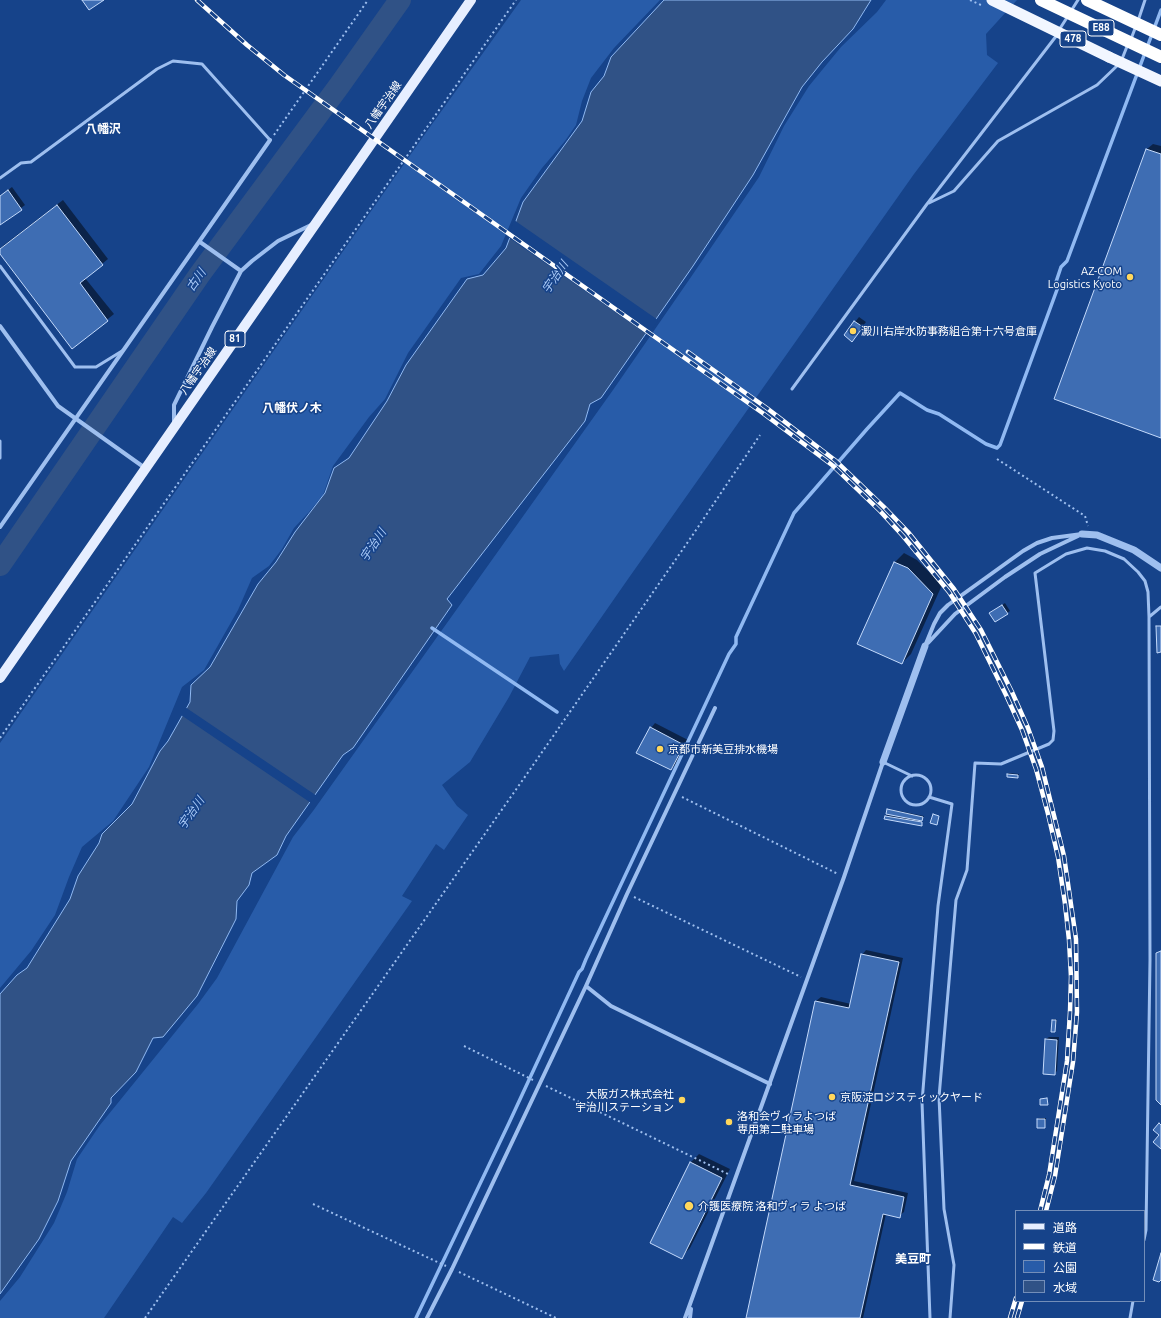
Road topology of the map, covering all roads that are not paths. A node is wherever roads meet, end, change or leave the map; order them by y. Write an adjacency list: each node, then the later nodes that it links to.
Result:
1 (471, 0): 14 (main road, 八幡宇治線 / 81)
2 (992, 0): 7 (highway, 478)
3 (1041, 0): 9 (highway, E88, bridge)
4 (1078, 0): 7 (lane)
5 (1087, 0): 8 (highway, E88, bridge)
6 (1145, 0): 13 (lane)
7 (1058, 32): 10 (highway, 478, bridge); 13 (lane)
8 (1161, 35)
9 (1161, 57)
10 (1161, 81)
11 (270, 140): 12 (lane); 15 (street)
12 (0, 178)
13 (928, 204): 20 (lane)
14 (317, 222): 17 (street); 22 (main road, 八幡宇治線 / 81)
15 (200, 242): 17 (street); 19 (street)
16 (0, 266): 19 (lane)
17 (241, 271): 22 (street)
18 (0, 326): 21 (street)
19 (124, 350): 21 (street)
20 (792, 389)
21 (76, 418): 25 (street); 26 (street)
22 (174, 426): 25 (main road, 八幡宇治線 / 81)
23 (0, 441): 24 (lane)
24 (0, 458)
25 (145, 468): 32 (main road, 八幡宇治線 / 81)
26 (0, 527)
27 (1082, 534): 28 (street); 31 (street); 31 (street)
28 (1161, 568)
29 (1161, 607): 30 (lane)
30 (1149, 617): 39 (lane); 46 (lane)
31 (925, 646): 34 (street)
32 (0, 678)
33 (715, 708): 37 (street)
34 (884, 762): 35 (lane); 38 (street)
35 (912, 776): 36 (lane); 36 (lane)
36 (929, 798): 45 (lane)
37 (586, 986): 38 (street); 42 (street)
38 (770, 1084): 41 (street)
39 (1145, 1231)
40 (1133, 1302): 47 (lane)
41 (691, 1304): 43 (street); 44 (street)
42 (427, 1318)
43 (686, 1318)
44 (690, 1318)
45 (930, 1318)
46 (950, 1318)
47 (1130, 1318)

